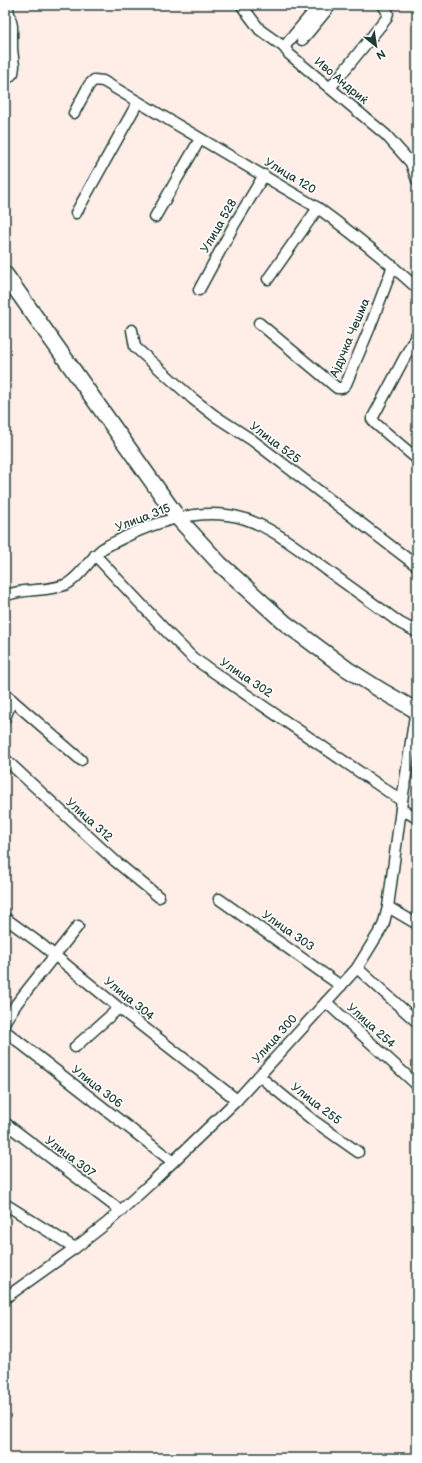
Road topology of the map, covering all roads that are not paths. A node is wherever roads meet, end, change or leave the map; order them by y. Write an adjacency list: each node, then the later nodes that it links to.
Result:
1 (7, 5): 8 (street)
2 (242, 5): 7 (street, Иво Андриќ)
3 (319, 5): 7 (street)
4 (331, 5): 6 (street)
5 (383, 5): 9 (street)
6 (302, 40)
7 (284, 47): 9 (street, Иво Андриќ)
8 (5, 79)
9 (330, 88): 14 (street, Иво Андриќ)
10 (138, 102): 11 (street, Улица 120); 12 (street, Улица 120); 16 (street)
11 (74, 113)
12 (200, 139): 13 (street, Улица 120); 17 (street)
13 (264, 176): 15 (street, Улица 120); 22 (street, Улица 528)
14 (417, 180)
15 (318, 208): 18 (street, Улица 120); 20 (street)
16 (76, 212)
17 (155, 217)
18 (393, 266): 21 (street, Улица 120); 23 (street, Ајдучка Чешма)
19 (5, 274): 27 (main road)
20 (268, 279)
21 (417, 288)
22 (198, 290)
23 (259, 323)
24 (132, 330): 29 (street, Улица 525)
25 (417, 334): 26 (street)
26 (417, 460)
27 (178, 518): 28 (street, Улица 315); 31 (street, Улица 315); 33 (main road)
28 (95, 555): 30 (street, Улица 315); 37 (street, Улица 302)
29 (417, 566)
30 (5, 596)
31 (417, 632)
32 (9, 697): 34 (street); 36 (street)
33 (417, 708): 37 (street, Улица 300)
34 (5, 718)
35 (5, 759): 39 (street, Улица 312)
36 (81, 760)
37 (401, 805): 38 (street, Улица 302); 41 (street, Улица 300)
38 (417, 818)
39 (159, 897)
40 (219, 899): 47 (street, Улица 303)
41 (388, 907): 43 (street); 46 (street, Улица 300)
42 (5, 918): 45 (street, Улица 304)
43 (417, 924)
44 (78, 926): 45 (street)
45 (55, 956): 49 (street, Улица 304); 50 (street)
46 (357, 968): 47 (street, Улица 300); 51 (street)
47 (341, 986): 48 (street, Улица 300)
48 (326, 1002): 54 (street, Улица 300); 55 (street, Улица 254)
49 (119, 1008): 53 (street); 56 (street, Улица 304)
50 (5, 1021)
51 (417, 1022)
52 (5, 1031): 59 (street, Улица 306)
53 (75, 1046)
54 (259, 1076): 56 (street, Улица 300); 58 (street, Улица 255)
55 (417, 1085)
56 (237, 1100): 59 (street, Улица 300)
57 (5, 1123): 61 (street, Улица 307)
58 (358, 1152)
59 (173, 1162): 61 (street, Улица 300)
60 (5, 1204): 62 (street)
61 (121, 1211): 62 (street, Улица 300)
62 (75, 1248): 63 (street, Улица 300)
63 (5, 1298)

